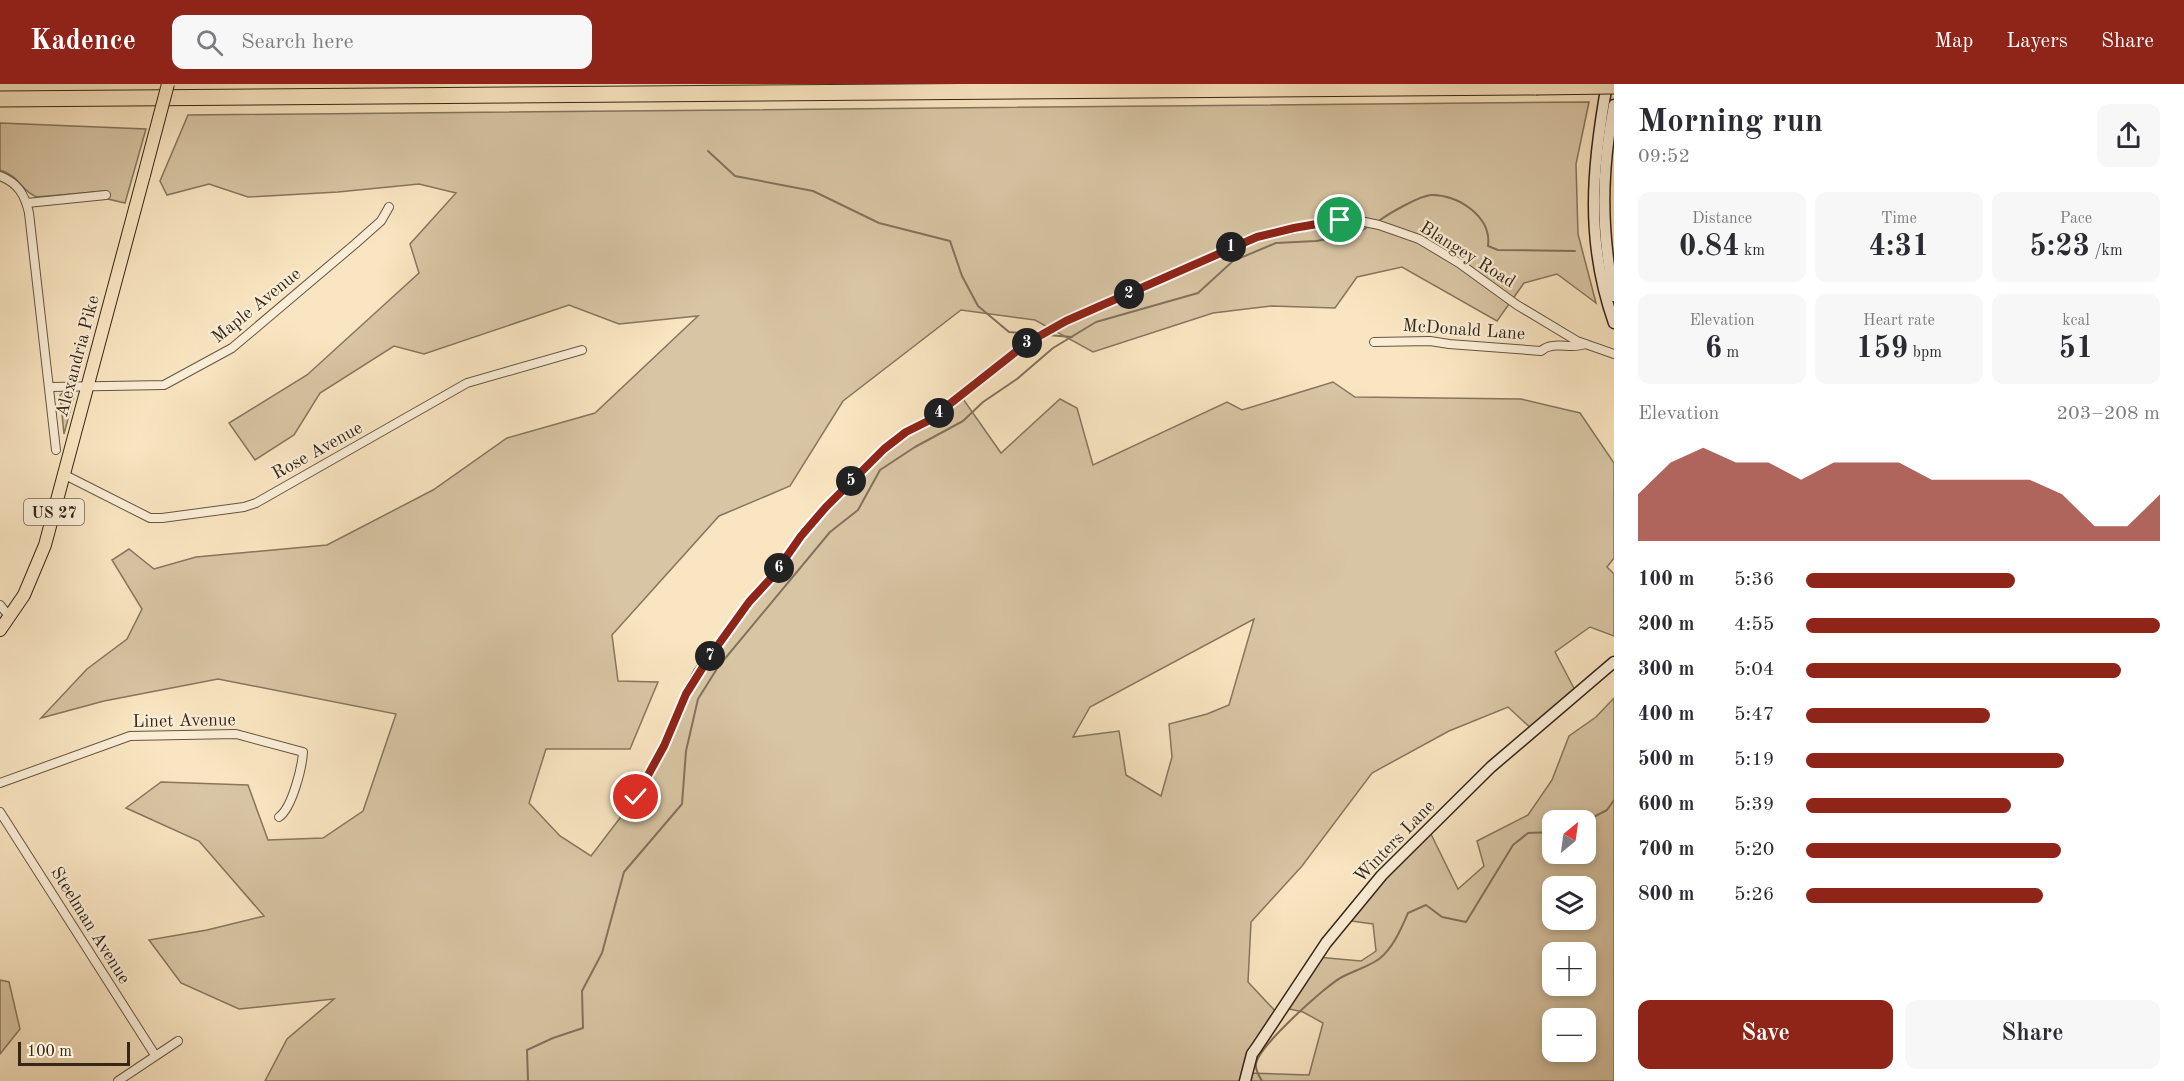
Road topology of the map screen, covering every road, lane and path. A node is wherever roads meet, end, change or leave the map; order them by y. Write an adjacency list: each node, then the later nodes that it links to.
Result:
1 (168, 84): 16 (main road, Alexandria Pike / US 27, bridge)
2 (1607, 84): 11 (street)
3 (1614, 86): 4 (highway, bridge)
4 (0, 99)
5 (1614, 105): 10 (street)
6 (0, 176): 8 (street)
7 (106, 195): 8 (street)
8 (27, 203): 17 (street, Alexandria Pike)
9 (389, 207): 16 (street, Maple Avenue)
10 (1614, 296)
11 (1614, 323)
12 (1374, 342): 13 (street, McDonald Lane)
13 (1585, 344): 15 (street, Blangey Road); 25 (street, Blangey Road)
14 (582, 350): 19 (street, Rose Avenue)
15 (1614, 354)
16 (87, 385): 17 (street, Maple Avenue); 19 (main road, Alexandria Pike / US 27)
17 (50, 387): 18 (street, Alexandria Pike)
18 (56, 450)
19 (63, 474): 21 (main road, Alexandria Pike / US 27)
20 (0, 604): 21 (street)
21 (9, 616): 22 (main road, Alexandria Pike / US 27)
22 (0, 630)
23 (1614, 662): 31 (street, Winters Lane)
24 (0, 783): 27 (street, Linet Avenue)
25 (636, 797)
26 (0, 812): 29 (street, Steelman Avenue)
27 (279, 817)
28 (177, 1041): 29 (street)
29 (154, 1055): 30 (street)
30 (118, 1081)
31 (1245, 1081)

